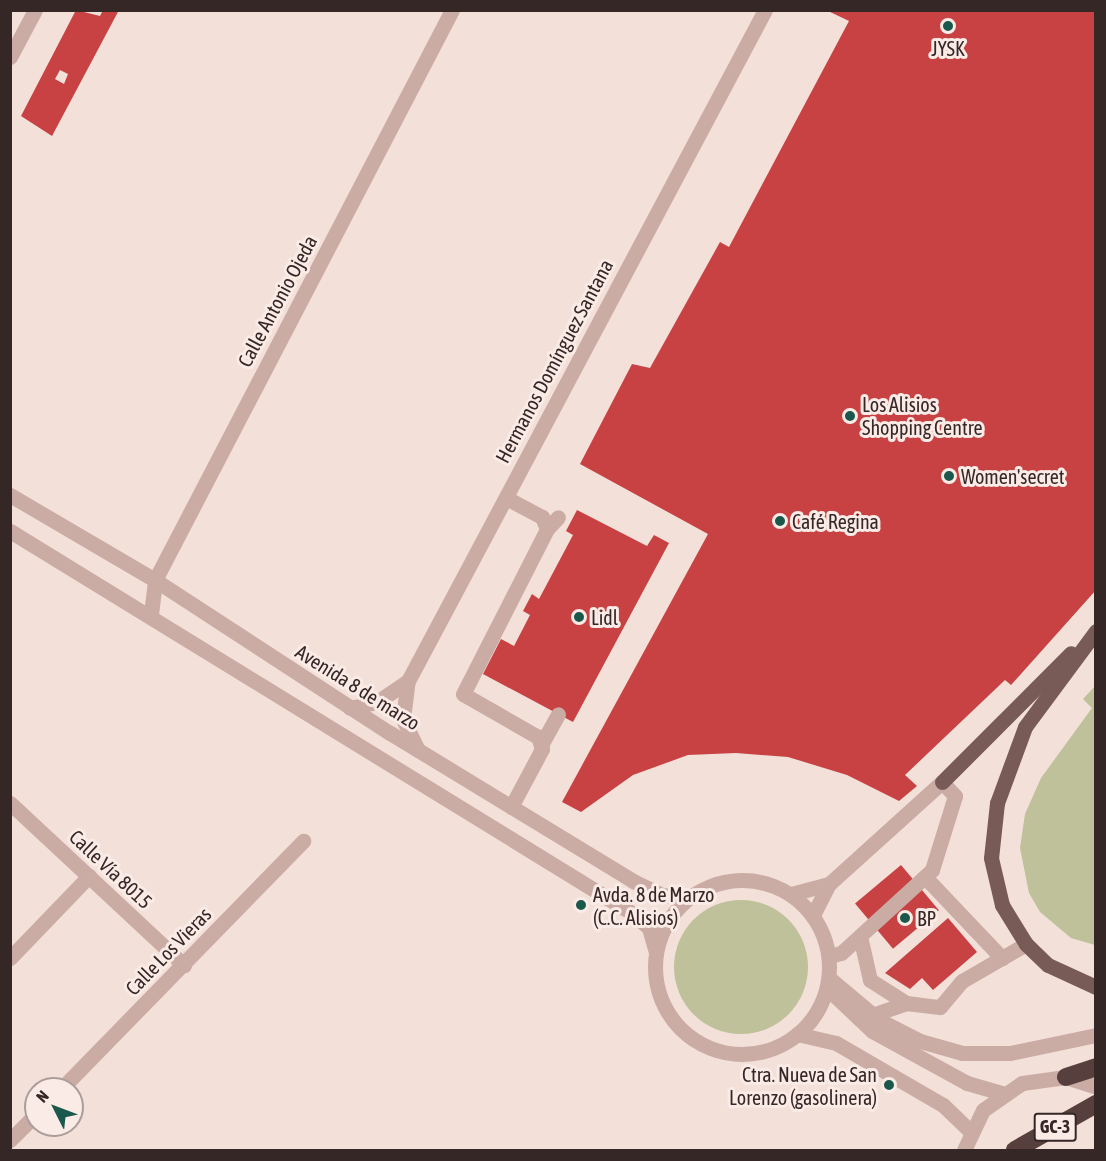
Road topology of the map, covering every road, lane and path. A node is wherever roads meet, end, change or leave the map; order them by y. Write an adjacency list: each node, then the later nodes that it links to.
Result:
1 (35, 10): 4 (street)
2 (452, 10): 10 (street, Calle Antonio Ojeda)
3 (765, 10): 6 (street, Hermanos Domínguez Santana)
4 (10, 57)
5 (10, 495): 10 (street, Avenida 8 de marzo)
6 (506, 498): 8 (street); 13 (street, Hermanos Domínguez Santana)
7 (564, 520): 8 (street)
8 (544, 523): 16 (street)
9 (10, 531): 11 (street)
10 (155, 580): 11 (street, Calle Antonio Ojeda); 14 (street, Avenida 8 de marzo)
11 (151, 614): 30 (street)
12 (1092, 634): 18 (main road); 29 (main road)
13 (408, 681): 14 (street, Hermanos Domínguez Santana); 17 (street, Hermanos Domínguez Santana)
14 (350, 708): 17 (street, Avenida 8 de marzo)
15 (558, 714): 16 (street)
16 (541, 745): 20 (street)
17 (418, 750): 20 (street, Avenida 8 de marzo)
18 (942, 782): 23 (street); 24 (street)
19 (10, 803): 22 (street, Calle Vía 8015)
20 (511, 807): 26 (street, Avenida 8 de marzo)
21 (303, 841): 34 (street, Calle Los Vieras)
22 (89, 876): 32 (street); 34 (street, Calle Vía 8015)
23 (925, 877): 28 (street); 33 (street)
24 (829, 884): 25 (street); 27 (street)
25 (791, 894): 26 (street); 27 (street)
26 (689, 897): 30 (street)
27 (813, 915): 31 (street)
28 (860, 936): 31 (street); 37 (street)
29 (1026, 944): 33 (street); 36 (main road)
30 (656, 952): 39 (street)
31 (829, 957): 35 (street)
32 (10, 958)
33 (1002, 958): 37 (street)
34 (184, 965): 42 (street, Calle Los Vieras)
35 (828, 982): 38 (street); 39 (street); 45 (street)
36 (1095, 987)
37 (906, 1003): 38 (street)
38 (872, 1015): 40 (street)
39 (797, 1034): 48 (street)
40 (1095, 1035)
41 (1095, 1067): 43 (highway)
42 (73, 1077)
43 (1066, 1077): 44 (street); 45 (street)
44 (1095, 1087)
45 (1002, 1093): 48 (street)
46 (1095, 1104): 51 (highway, GC-3)
47 (24, 1126): 49 (street)
48 (970, 1131): 50 (street)
49 (10, 1140)
50 (964, 1150)
51 (1014, 1150)

